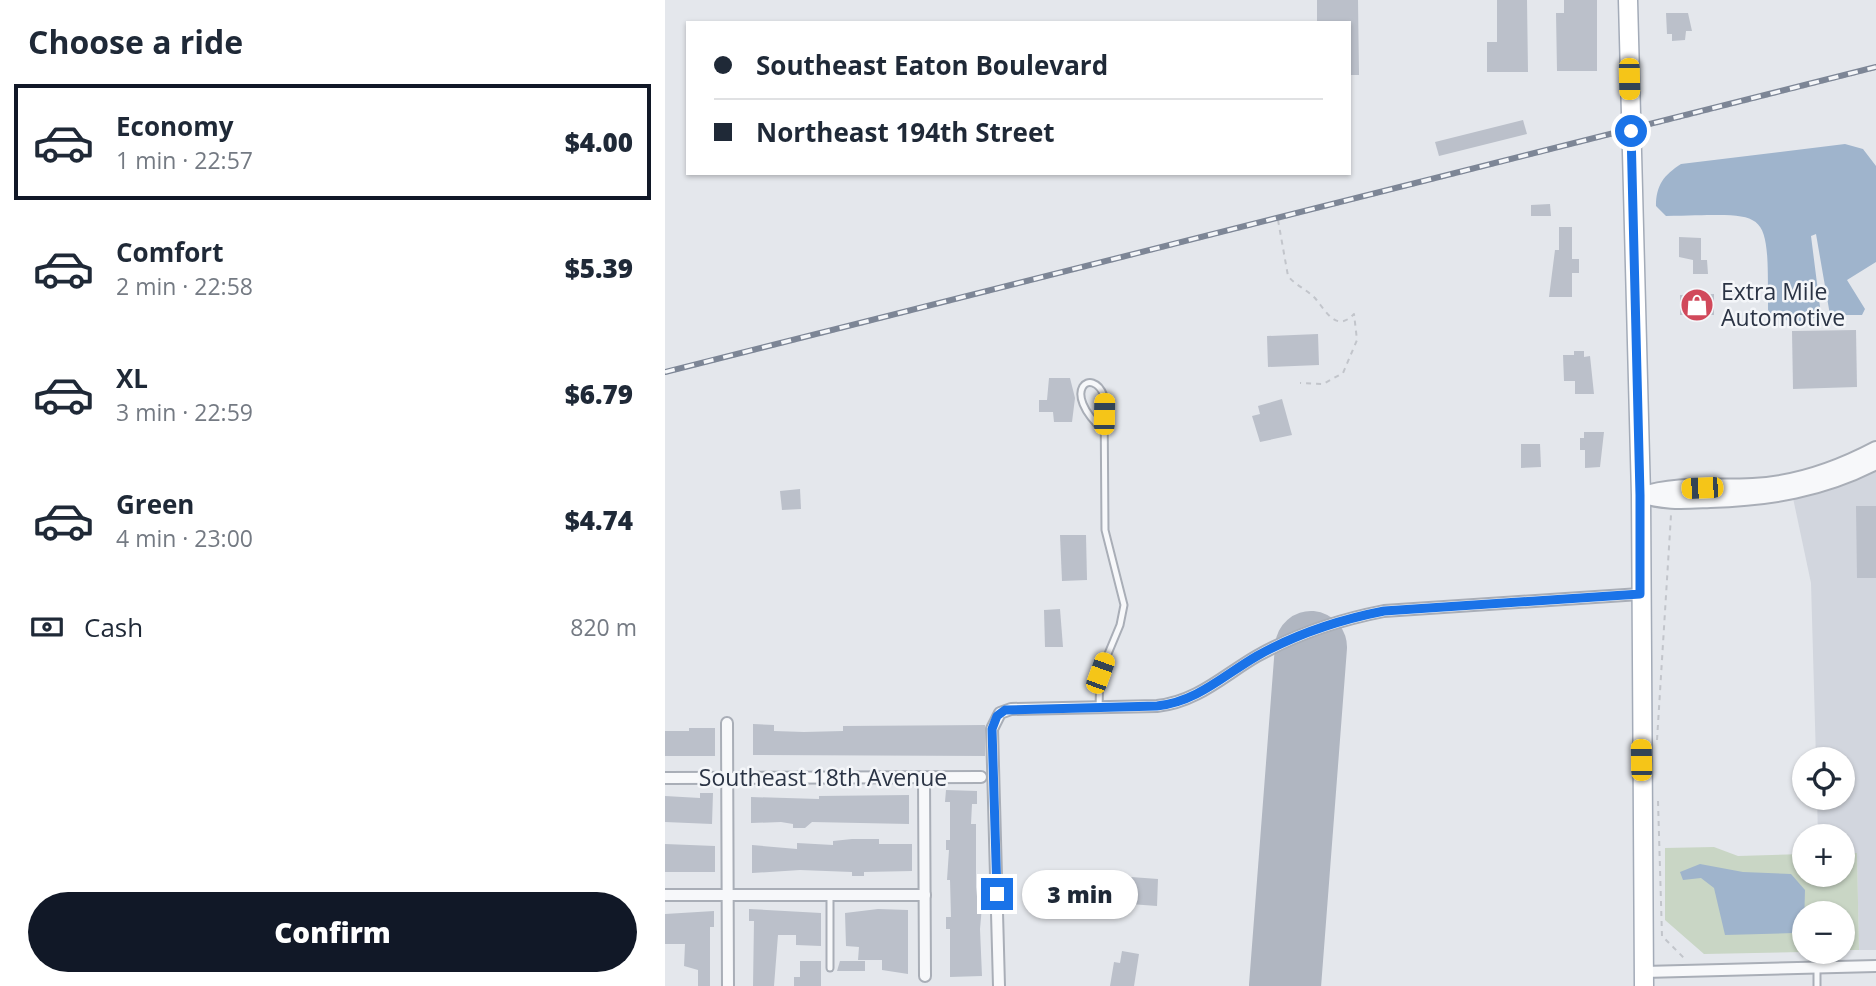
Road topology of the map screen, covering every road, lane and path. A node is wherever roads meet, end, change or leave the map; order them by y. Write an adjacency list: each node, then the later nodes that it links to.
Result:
1 (1628, 0): 3 (main road)
2 (1876, 69): 3 (path)
3 (1631, 131): 4 (path); 10 (main road)
4 (1278, 220): 5 (path); 6 (path)
5 (665, 374)
6 (1300, 383)
7 (1104, 431): 7 (lane); 13 (lane)
8 (1876, 449): 10 (street)
9 (1876, 462): 10 (street)
10 (1640, 495): 12 (main road)
11 (1671, 512): 15 (path)
12 (1640, 594): 13 (street); 30 (main road)
13 (1099, 708): 32 (street)
14 (727, 723): 17 (street)
15 (1657, 740)
16 (665, 778): 17 (street, Southeast 18th Avenue)
17 (727, 778): 18 (street, Southeast 18th Avenue); 22 (street)
18 (924, 778): 19 (street, Southeast 18th Avenue); 24 (street)
19 (981, 778)
20 (1658, 793): 25 (path)
21 (665, 895): 22 (street)
22 (728, 895): 23 (street); 31 (street)
23 (829, 895): 24 (street); 28 (lane)
24 (925, 895): 29 (street)
25 (1689, 962)
26 (1876, 966): 27 (street)
27 (1817, 967): 30 (street); 33 (lane)
28 (830, 968)
29 (925, 976)
30 (1644, 979)
31 (728, 986)
32 (999, 986)
33 (1817, 986)

